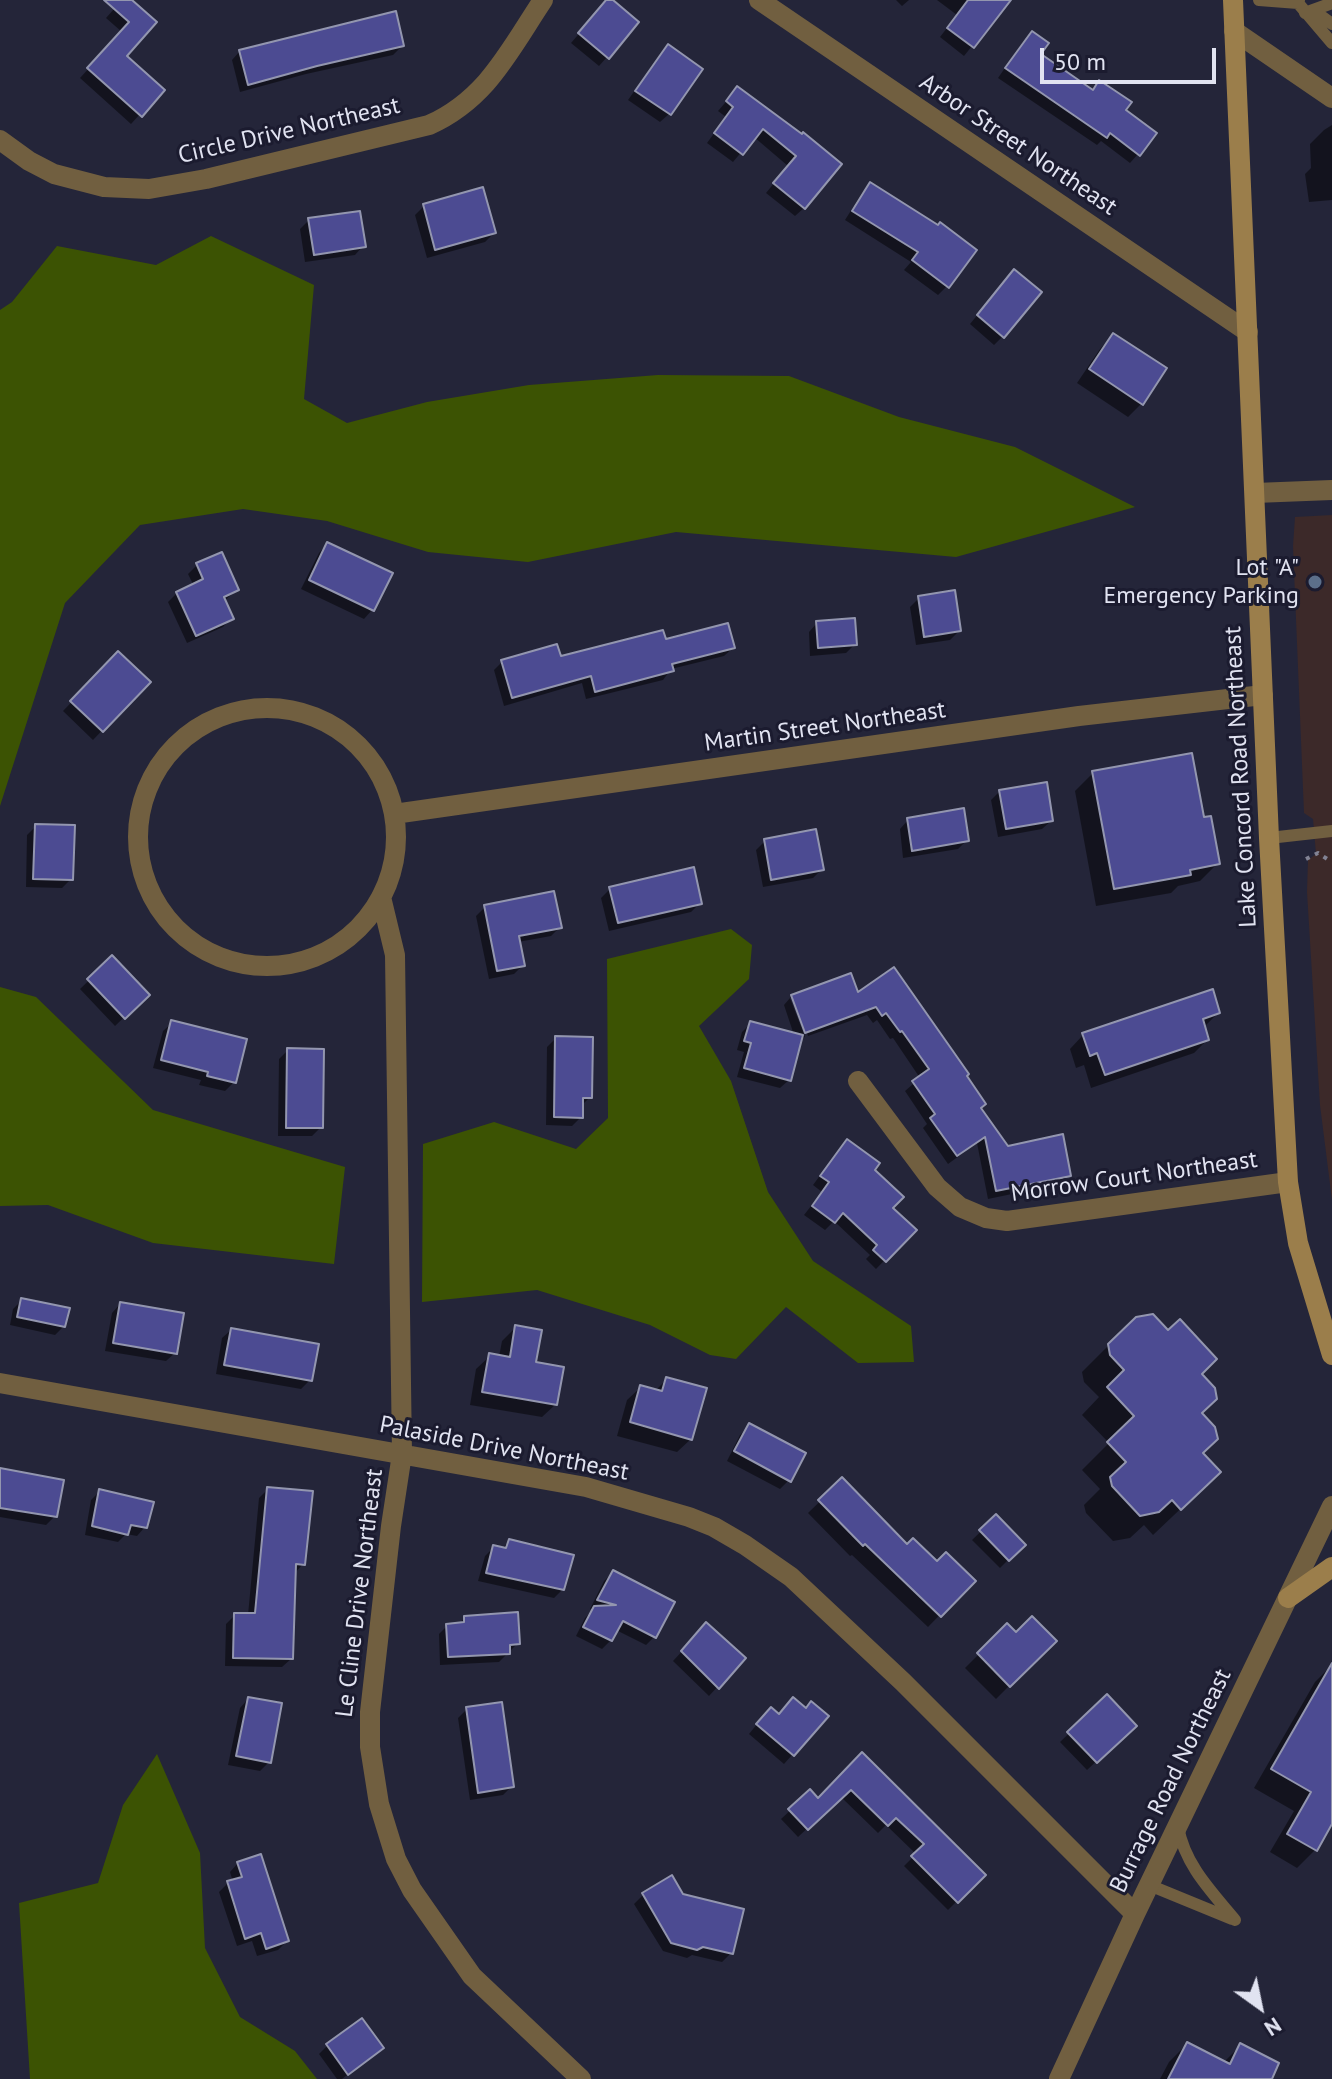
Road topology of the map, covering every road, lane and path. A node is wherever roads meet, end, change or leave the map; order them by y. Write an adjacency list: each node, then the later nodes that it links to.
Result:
1 (543, 0): 10 (street, Circle Drive Northeast)
2 (759, 0): 11 (street, Arbor Street Northeast)
3 (1233, 0): 7 (main road, Lake Concord Road Northeast)
4 (1259, 0): 5 (lane)
5 (1314, 7): 6 (lane); 8 (lane)
6 (1332, 24)
7 (1234, 31): 9 (street); 11 (main road, Lake Concord Road Northeast)
8 (1332, 40)
9 (1332, 98)
10 (0, 140)
11 (1248, 332): 13 (main road, Lake Concord Road Northeast)
12 (1332, 490): 13 (street)
13 (1255, 493): 14 (main road, Lake Concord Road Northeast)
14 (1263, 695): 15 (street, Martin Street Northeast); 17 (main road, Lake Concord Road Northeast)
15 (394, 814): 20 (street); 20 (street)
16 (1332, 831): 17 (lane)
17 (1269, 838): 22 (main road, Lake Concord Road Northeast)
18 (1306, 859): 19 (path)
19 (1332, 862)
20 (381, 897): 27 (street, Le Cline Drive Northeast)
21 (858, 1081): 22 (street, Morrow Court Northeast)
22 (1288, 1182): 23 (main road, Lake Concord Road Northeast)
23 (1312, 1292): 24 (main road); 25 (main road, Lake Concord Road Northeast)
24 (1332, 1301)
25 (1332, 1355)
26 (0, 1383): 27 (street, Palaside Drive Northeast)
27 (402, 1454): 33 (street, Palaside Drive Northeast); 34 (street, Le Cline Drive Northeast)
28 (1332, 1506): 30 (street, Burrage Road Northeast)
29 (1332, 1567): 30 (main road)
30 (1288, 1598): 31 (street, Burrage Road Northeast)
31 (1178, 1827): 32 (street, Burrage Road Northeast); 32 (lane)
32 (1149, 1885): 33 (street, Burrage Road Northeast)
33 (1135, 1914): 35 (street, Burrage Road Northeast)
34 (581, 2079)
35 (1059, 2079)

